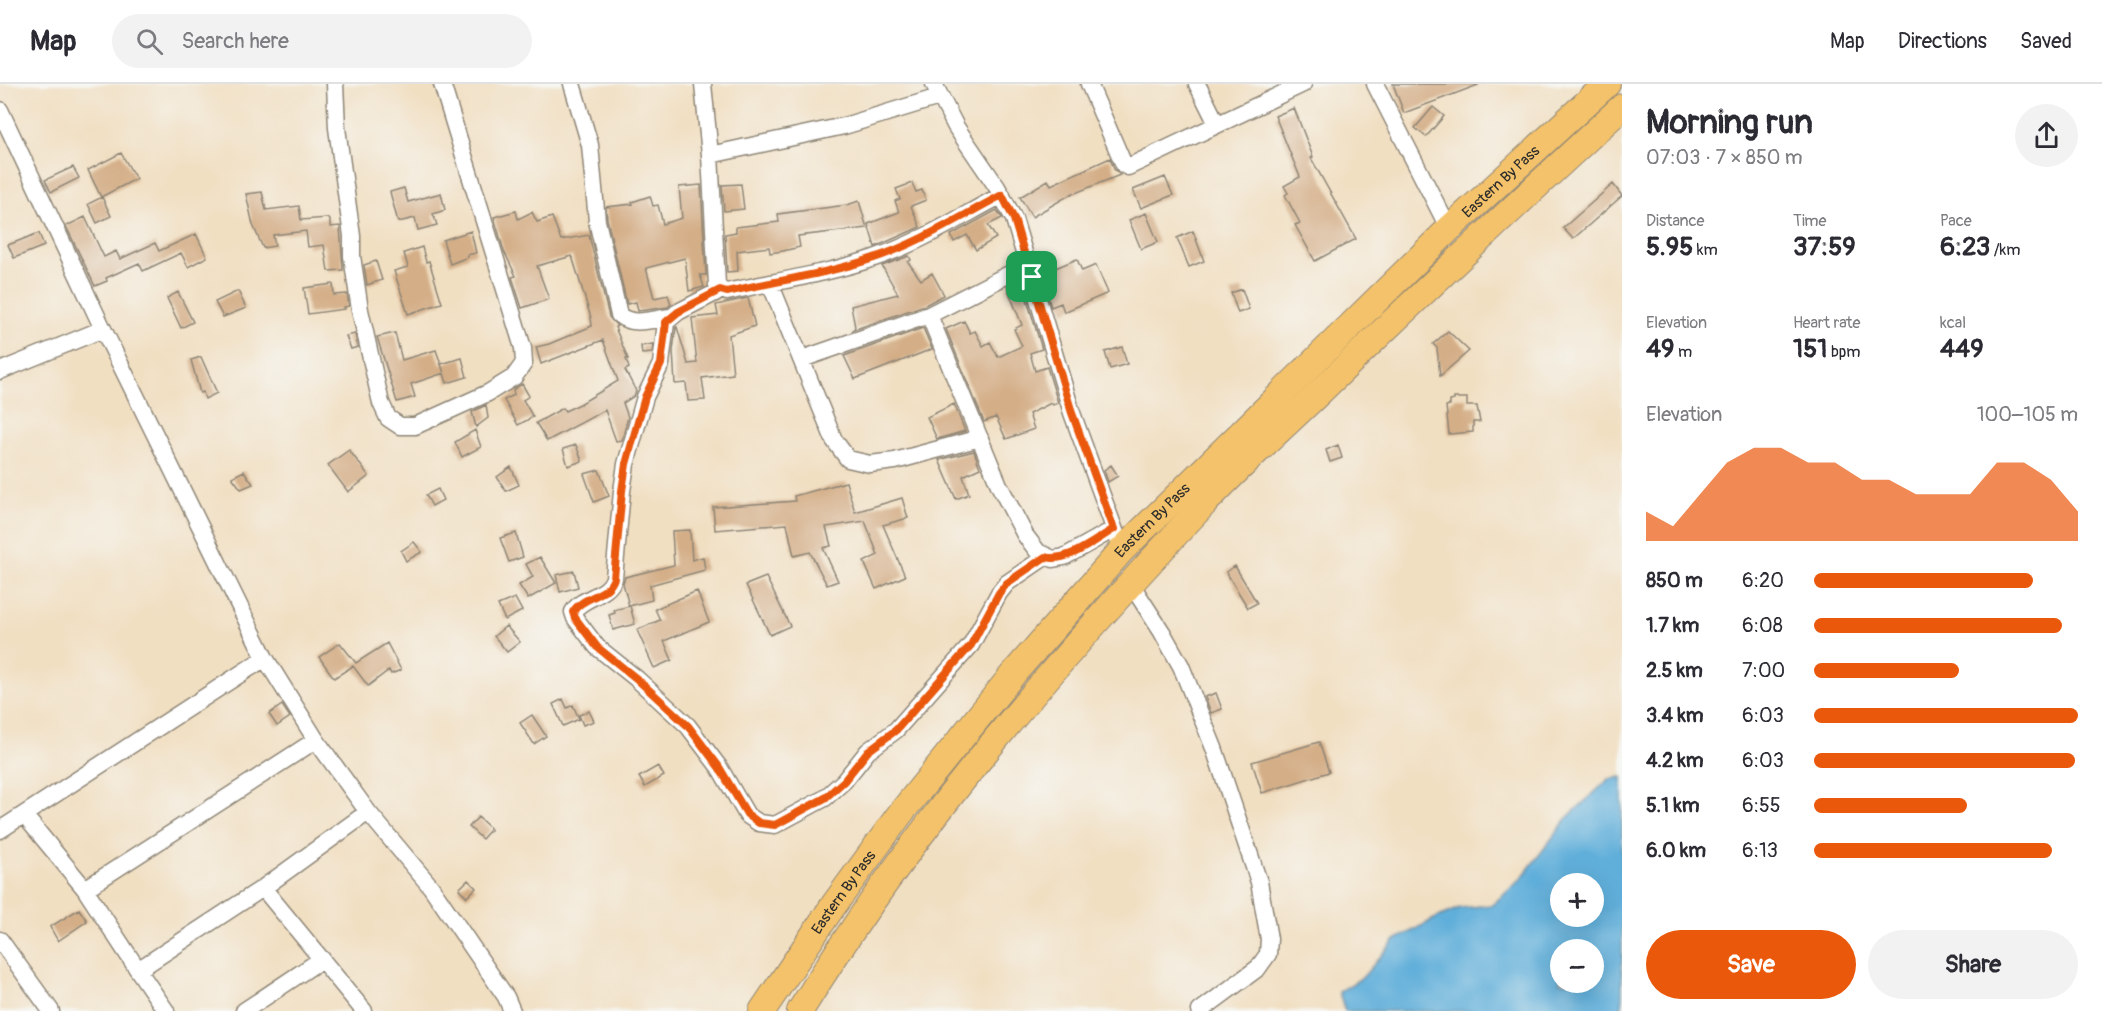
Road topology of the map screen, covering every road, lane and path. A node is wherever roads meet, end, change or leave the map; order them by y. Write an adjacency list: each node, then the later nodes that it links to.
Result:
1 (335, 84): 2 (street)
2 (442, 84)
3 (572, 84): 21 (street)
4 (703, 84): 14 (street)
5 (1089, 84): 13 (street)
6 (1197, 84): 13 (street)
7 (1303, 84): 13 (street)
8 (1375, 84): 16 (street)
9 (1607, 84): 16 (main road, Eastern By Pass)
10 (937, 91): 14 (street); 15 (street)
11 (1622, 107): 28 (main road, Eastern By Pass)
12 (0, 110): 22 (street)
13 (1218, 124)
14 (710, 155): 19 (street)
15 (1002, 195): 17 (street); 18 (street)
16 (1449, 229): 26 (main road, Eastern By Pass)
17 (1029, 264): 20 (street); 26 (street)
18 (770, 283): 19 (street); 23 (street)
19 (720, 290): 21 (street)
20 (928, 315): 23 (street); 25 (street)
21 (670, 316): 27 (street)
22 (103, 329): 24 (street); 29 (street)
23 (802, 359): 25 (street)
24 (0, 371)
25 (980, 438): 27 (street)
26 (1118, 539): 27 (street); 44 (main road, Eastern By Pass)
27 (1045, 557)
28 (1131, 584): 45 (main road, Eastern By Pass); 46 (street)
29 (265, 658): 30 (street); 32 (street)
30 (316, 740): 31 (street); 35 (street)
31 (368, 812): 34 (street); 43 (street)
32 (24, 815): 33 (street); 35 (street)
33 (0, 830)
34 (263, 888): 37 (street); 38 (street)
35 (85, 889): 38 (street)
36 (0, 940): 39 (street)
37 (322, 959): 41 (street); 42 (street)
38 (138, 970): 40 (street)
39 (51, 1011)
40 (166, 1011)
41 (244, 1011)
42 (364, 1011)
43 (512, 1011)
44 (762, 1011)
45 (800, 1011)
46 (1200, 1011)

